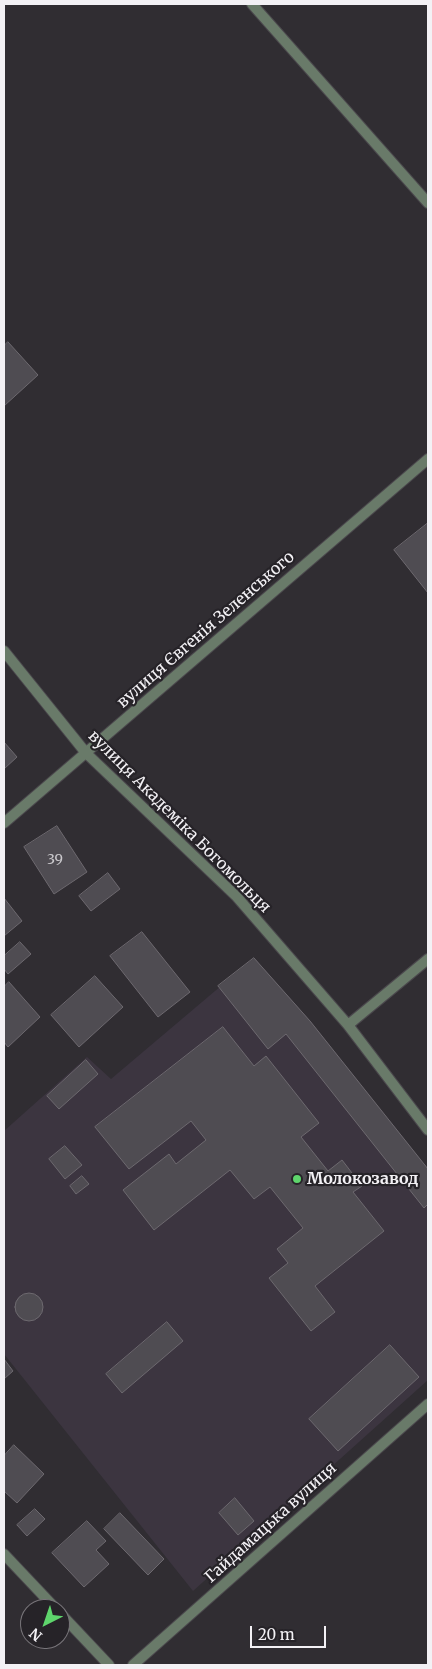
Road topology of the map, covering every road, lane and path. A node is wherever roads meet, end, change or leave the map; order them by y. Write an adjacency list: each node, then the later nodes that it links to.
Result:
1 (252, 4): 2 (street)
2 (428, 203)
3 (428, 460): 5 (street, вулиця Євгенія Зеленського)
4 (4, 651): 5 (street, вулиця Академіка Богомольця)
5 (86, 753): 6 (street, вулиця Євгенія Зеленського); 8 (street, вулиця Академіка Богомольця)
6 (4, 823)
7 (428, 959): 8 (street)
8 (348, 1025): 9 (street, вулиця Академіка Богомольця)
9 (428, 1130)
10 (428, 1404): 15 (street, Гайдамацька вулиця)
11 (4, 1554): 12 (street)
12 (47, 1599)
13 (70, 1624): 14 (street)
14 (109, 1665)
15 (133, 1665)

